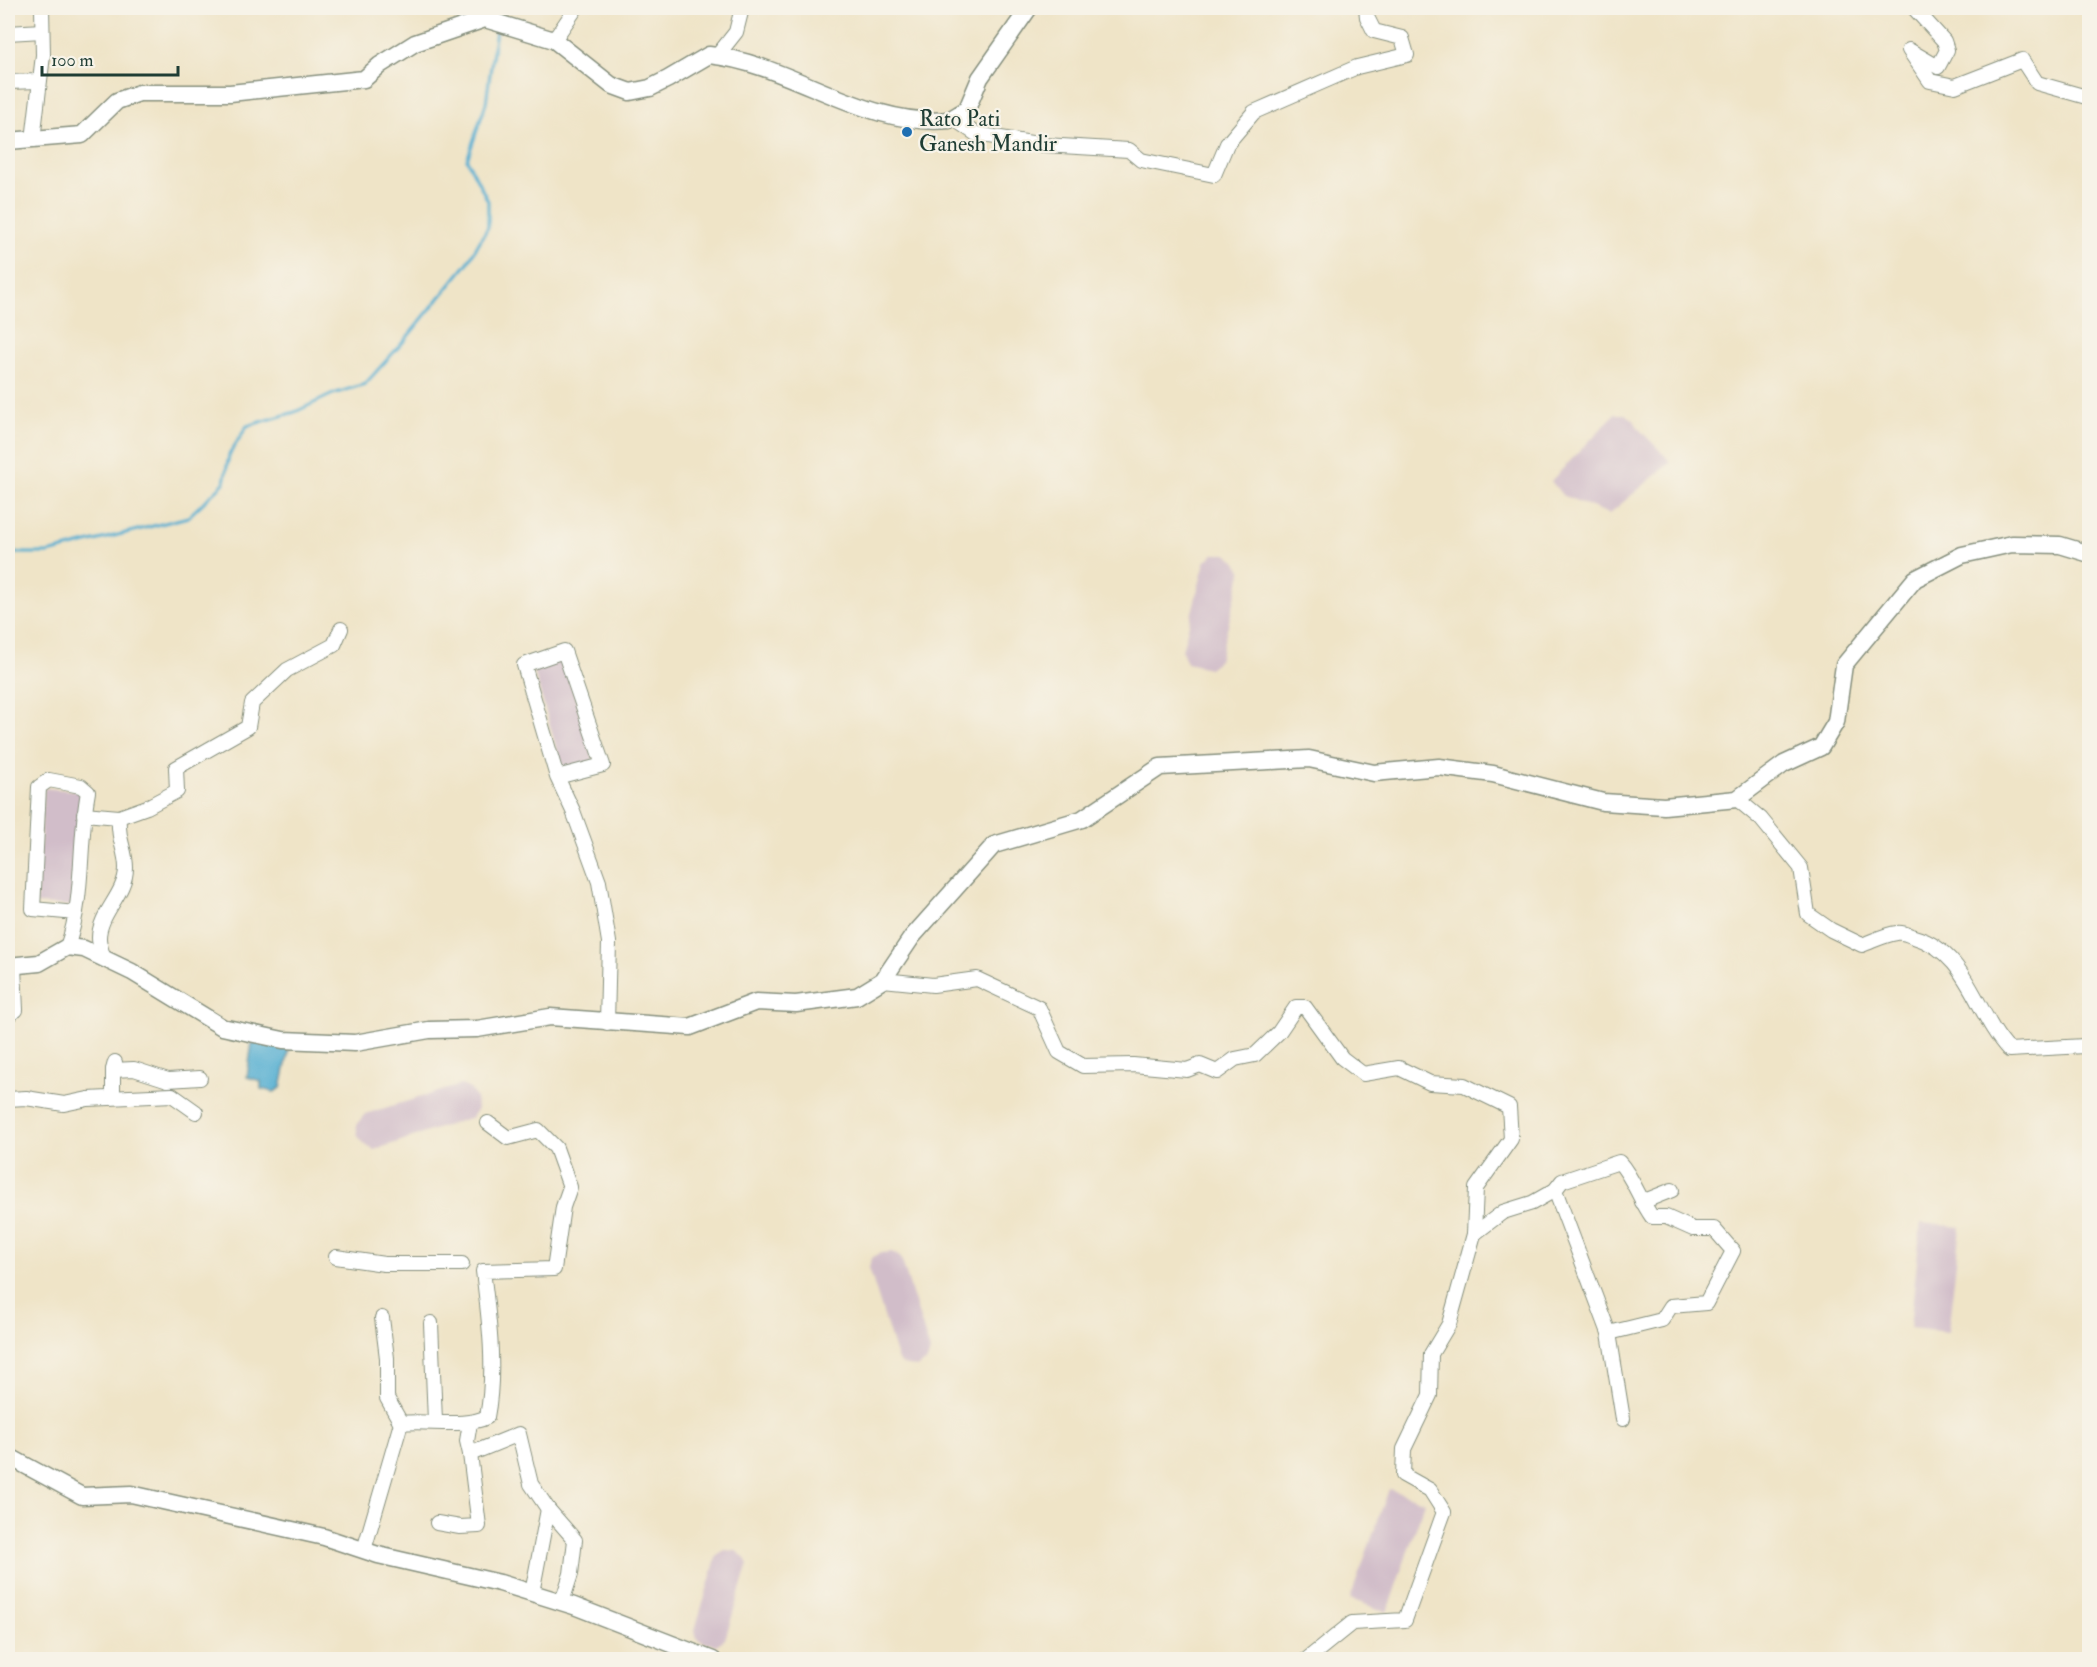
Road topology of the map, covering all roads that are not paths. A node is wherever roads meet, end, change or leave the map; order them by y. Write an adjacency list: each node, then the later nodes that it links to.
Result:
1 (42, 8): 7 (street)
2 (576, 8): 9 (street)
3 (742, 8): 10 (street)
4 (1029, 8): 14 (main road)
5 (1366, 8): 14 (street)
6 (1915, 8): 13 (street)
7 (42, 32): 8 (street); 11 (street)
8 (8, 33)
9 (554, 40): 10 (main road); 15 (main road)
10 (717, 56): 14 (main road)
11 (39, 81): 12 (street); 15 (street)
12 (8, 82)
13 (2090, 98)
14 (954, 119)
15 (33, 140): 16 (main road)
16 (8, 141)
17 (2090, 554): 20 (main road)
18 (341, 629): 22 (street)
19 (557, 777): 19 (street); 29 (street)
20 (1737, 799): 27 (main road); 30 (street)
21 (84, 814): 22 (street); 23 (street); 23 (street)
22 (119, 818): 25 (street)
23 (76, 913): 24 (street)
24 (67, 948): 25 (main road); 26 (main road)
25 (103, 957): 29 (main road)
26 (11, 967): 28 (street)
27 (883, 980): 29 (main road); 39 (street)
28 (8, 1015)
29 (608, 1023)
30 (2090, 1050)
31 (200, 1078): 32 (street)
32 (113, 1097): 33 (street); 34 (street)
33 (8, 1100)
34 (196, 1112)
35 (488, 1123): 48 (street)
36 (1555, 1190): 38 (street); 39 (street); 44 (street)
37 (1672, 1190): 38 (street)
38 (1642, 1202): 44 (street)
39 (1474, 1234): 57 (street)
40 (336, 1257): 41 (street)
41 (462, 1264)
42 (382, 1318): 47 (street)
43 (431, 1323): 46 (street)
44 (1608, 1333): 45 (street)
45 (1623, 1419)
46 (435, 1421): 47 (street); 48 (street)
47 (401, 1423): 53 (street)
48 (470, 1423): 49 (street)
49 (470, 1454): 51 (street); 52 (street)
50 (8, 1456): 53 (main road)
51 (548, 1509): 54 (street); 55 (street)
52 (437, 1523)
53 (364, 1550): 54 (main road)
54 (532, 1593): 55 (main road)
55 (562, 1602): 56 (main road)
56 (713, 1659)
57 (1306, 1659)

